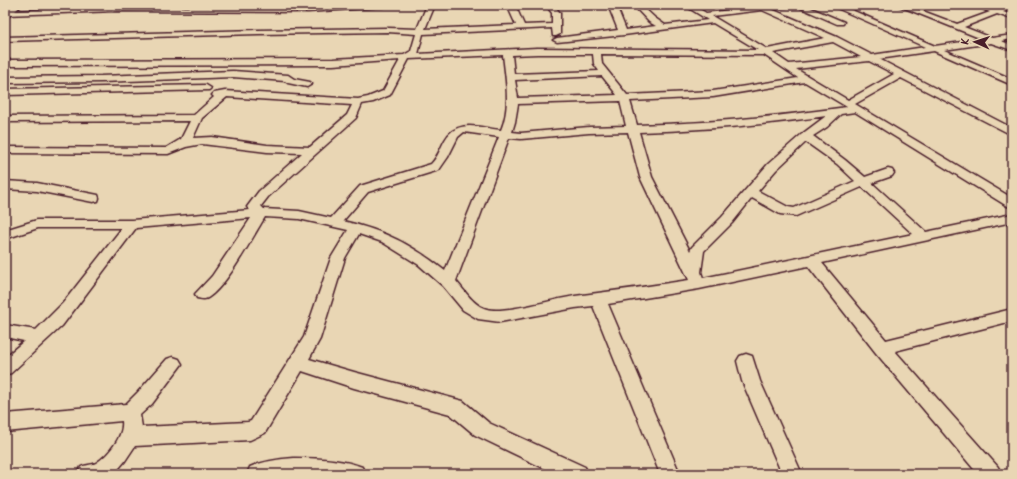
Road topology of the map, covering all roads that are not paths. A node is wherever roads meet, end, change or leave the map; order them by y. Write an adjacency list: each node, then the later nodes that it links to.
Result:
1 (17, 5): 18 (main road)
2 (383, 5): 16 (street)
3 (431, 5): 26 (street)
4 (511, 5): 24 (street)
5 (550, 5): 22 (street)
6 (612, 5): 27 (street)
7 (637, 5): 25 (street)
8 (688, 5): 20 (street)
9 (787, 5): 14 (street)
10 (798, 5): 21 (street)
11 (834, 5): 33 (street)
12 (901, 5): 23 (street)
13 (977, 5): 17 (street)
14 (758, 6): 20 (street); 30 (street)
15 (1012, 6): 17 (street)
16 (282, 8): 18 (street)
17 (997, 12): 19 (street); 23 (street)
18 (6, 13)
19 (1012, 17)
20 (708, 18): 25 (street); 38 (street)
21 (840, 22)
22 (555, 26): 24 (street); 31 (street)
23 (958, 26): 32 (street)
24 (521, 28): 26 (street)
25 (664, 28): 27 (street)
26 (420, 32): 29 (street); 39 (street)
27 (624, 33): 31 (street)
28 (1012, 37): 32 (street)
29 (5, 39)
30 (834, 39): 38 (street); 40 (street)
31 (557, 40): 35 (street)
32 (992, 40): 33 (street); 34 (street)
33 (935, 48): 40 (street); 49 (street)
34 (1012, 48)
35 (557, 51): 36 (street); 37 (street)
36 (597, 51): 38 (street); 43 (street)
37 (507, 52): 39 (street); 46 (street)
38 (767, 53): 42 (street)
39 (406, 57): 41 (street); 56 (street)
40 (870, 58): 42 (street); 44 (street)
41 (5, 63)
42 (787, 67): 47 (street)
43 (606, 73): 46 (street); 54 (street)
44 (901, 74): 57 (street); 61 (street)
45 (219, 75): 48 (street); 50 (street); 51 (street)
46 (510, 77): 55 (street)
47 (806, 79): 54 (street); 57 (street)
48 (5, 80)
49 (1012, 82)
50 (307, 84)
51 (206, 88): 52 (street); 53 (street)
52 (5, 92)
53 (225, 94): 56 (street); 58 (street)
54 (624, 98): 55 (street); 60 (street)
55 (513, 101): 62 (street)
56 (358, 102): 66 (street)
57 (847, 108): 60 (street); 63 (street); 72 (street)
58 (196, 118): 59 (street); 64 (street)
59 (5, 119)
60 (631, 128): 62 (street); 81 (street)
61 (1012, 132)
62 (504, 134): 75 (street); 82 (street)
63 (806, 136): 68 (street); 70 (street)
64 (183, 144): 65 (street); 66 (street)
65 (5, 150)
66 (314, 150): 73 (street)
67 (888, 173): 68 (street)
68 (863, 182): 70 (street); 79 (street)
69 (5, 185): 71 (street)
70 (750, 192): 81 (street)
71 (93, 198)
72 (1012, 203)
73 (261, 213): 75 (street); 76 (street); 83 (street)
74 (1012, 218): 79 (street)
75 (334, 223): 77 (street)
76 (132, 224): 78 (street); 87 (street)
77 (356, 228): 82 (street); 90 (street)
78 (5, 234)
79 (924, 237): 80 (street)
80 (811, 260): 81 (street); 88 (street)
81 (696, 279): 84 (street)
82 (448, 282): 84 (street)
83 (204, 294)
84 (598, 300): 100 (street)
85 (1012, 315): 88 (street)
86 (5, 331): 87 (street)
87 (39, 337): 92 (street)
88 (882, 348): 102 (street)
89 (746, 361): 101 (street)
90 (297, 362): 95 (street); 99 (street)
91 (173, 364): 93 (street)
92 (5, 368)
93 (130, 412): 94 (street); 95 (street)
94 (5, 422)
95 (131, 437): 97 (street)
96 (264, 473): 98 (street)
97 (95, 474)
98 (355, 474)
99 (578, 474)
100 (670, 474)
101 (792, 474)
102 (991, 474)

